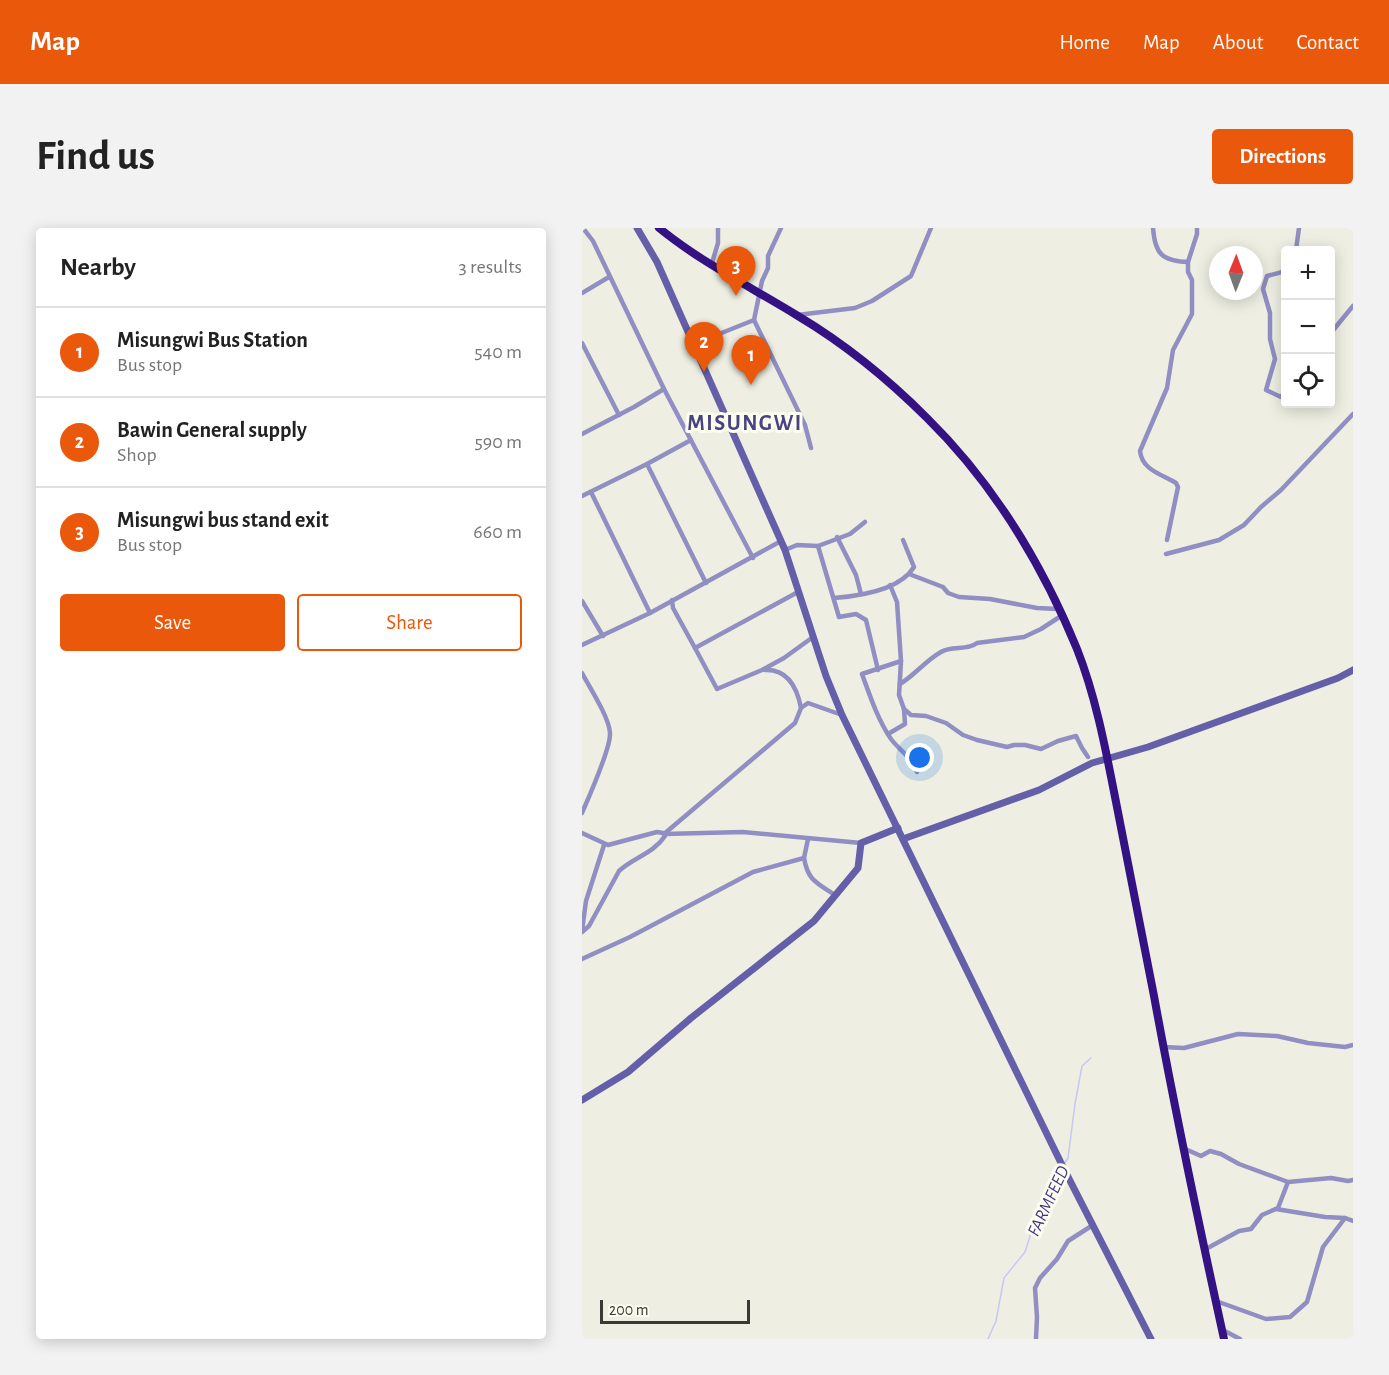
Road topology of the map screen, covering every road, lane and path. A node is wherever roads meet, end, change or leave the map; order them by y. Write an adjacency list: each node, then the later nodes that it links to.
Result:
1 (583, 228): 14 (street)
2 (637, 228): 22 (street)
3 (659, 228): 12 (highway)
4 (718, 228): 12 (street)
5 (781, 228): 16 (street)
6 (931, 228): 18 (street)
7 (1153, 228): 11 (street)
8 (1197, 228): 11 (street)
9 (1299, 228): 10 (street)
10 (1297, 246)
11 (1188, 262): 36 (street)
12 (711, 266): 16 (highway)
13 (1281, 272): 24 (street)
14 (609, 277): 15 (street); 23 (street)
15 (582, 293)
16 (760, 295): 18 (highway); 19 (street)
17 (1353, 306): 20 (street)
18 (798, 315): 50 (highway)
19 (754, 320): 22 (street); 29 (street)
20 (1335, 328)
21 (582, 343): 26 (street)
22 (694, 344): 37 (street)
23 (664, 389): 26 (street); 28 (street)
24 (1281, 397)
25 (1353, 414): 40 (street)
26 (619, 415): 27 (street)
27 (582, 434)
28 (691, 440): 30 (street); 41 (street)
29 (811, 448)
30 (647, 464): 31 (street); 43 (street)
31 (591, 492): 32 (street); 51 (street)
32 (582, 496)
33 (865, 522): 34 (street)
34 (837, 537): 38 (street); 46 (street)
35 (903, 540): 42 (street)
36 (1167, 540)
37 (781, 542): 39 (street); 41 (street)
38 (818, 546): 39 (street); 47 (street)
39 (784, 550): 45 (street)
40 (1166, 554)
41 (753, 558): 43 (street)
42 (909, 574): 44 (street); 50 (street)
43 (706, 583): 48 (street)
44 (890, 585): 46 (street); 56 (street)
45 (798, 592): 53 (street); 55 (street)
46 (861, 594): 47 (street)
47 (834, 598): 57 (street)
48 (672, 600): 51 (street); 55 (street)
49 (582, 601): 52 (street)
50 (1059, 612): 61 (street); 67 (highway)
51 (650, 613): 52 (street)
52 (603, 636): 54 (street)
53 (813, 637): 58 (street); 64 (street)
54 (582, 645)
55 (695, 648): 58 (street)
56 (901, 661): 57 (street); 61 (street)
57 (878, 669): 65 (street)
58 (762, 670): 62 (street)
59 (1353, 670): 67 (street)
60 (582, 673): 69 (street)
61 (900, 684): 63 (street)
62 (801, 708): 64 (street); 72 (street)
63 (904, 709): 65 (street); 66 (street)
64 (842, 715): 70 (street)
65 (888, 734): 68 (street)
66 (1089, 757)
67 (1108, 759): 74 (street); 82 (highway)
68 (917, 772)
69 (582, 813)
70 (898, 828): 74 (street); 75 (street)
71 (582, 833): 76 (street)
72 (664, 834): 73 (street); 76 (street); 79 (street)
73 (808, 839): 75 (street); 77 (street)
74 (903, 839): 90 (street)
75 (861, 843): 78 (street)
76 (604, 845): 79 (street)
77 (804, 858): 78 (street); 80 (street)
78 (835, 895): 83 (street)
79 (582, 932)
80 (582, 959)
81 (1353, 1045): 82 (street)
82 (1163, 1047): 84 (highway)
83 (582, 1100)
84 (1182, 1148): 86 (street); 91 (highway)
85 (1353, 1180): 86 (street)
86 (1288, 1182): 87 (street)
87 (1275, 1209): 88 (street); 91 (street)
88 (1345, 1218): 89 (street); 92 (street)
89 (1353, 1221)
90 (1093, 1225): 94 (street); 95 (street)
91 (1204, 1250): 92 (highway)
92 (1216, 1301): 93 (highway)
93 (1221, 1329): 96 (highway); 97 (street)
94 (1036, 1339)
95 (1150, 1339)
96 (1224, 1339)
97 (1240, 1339)

